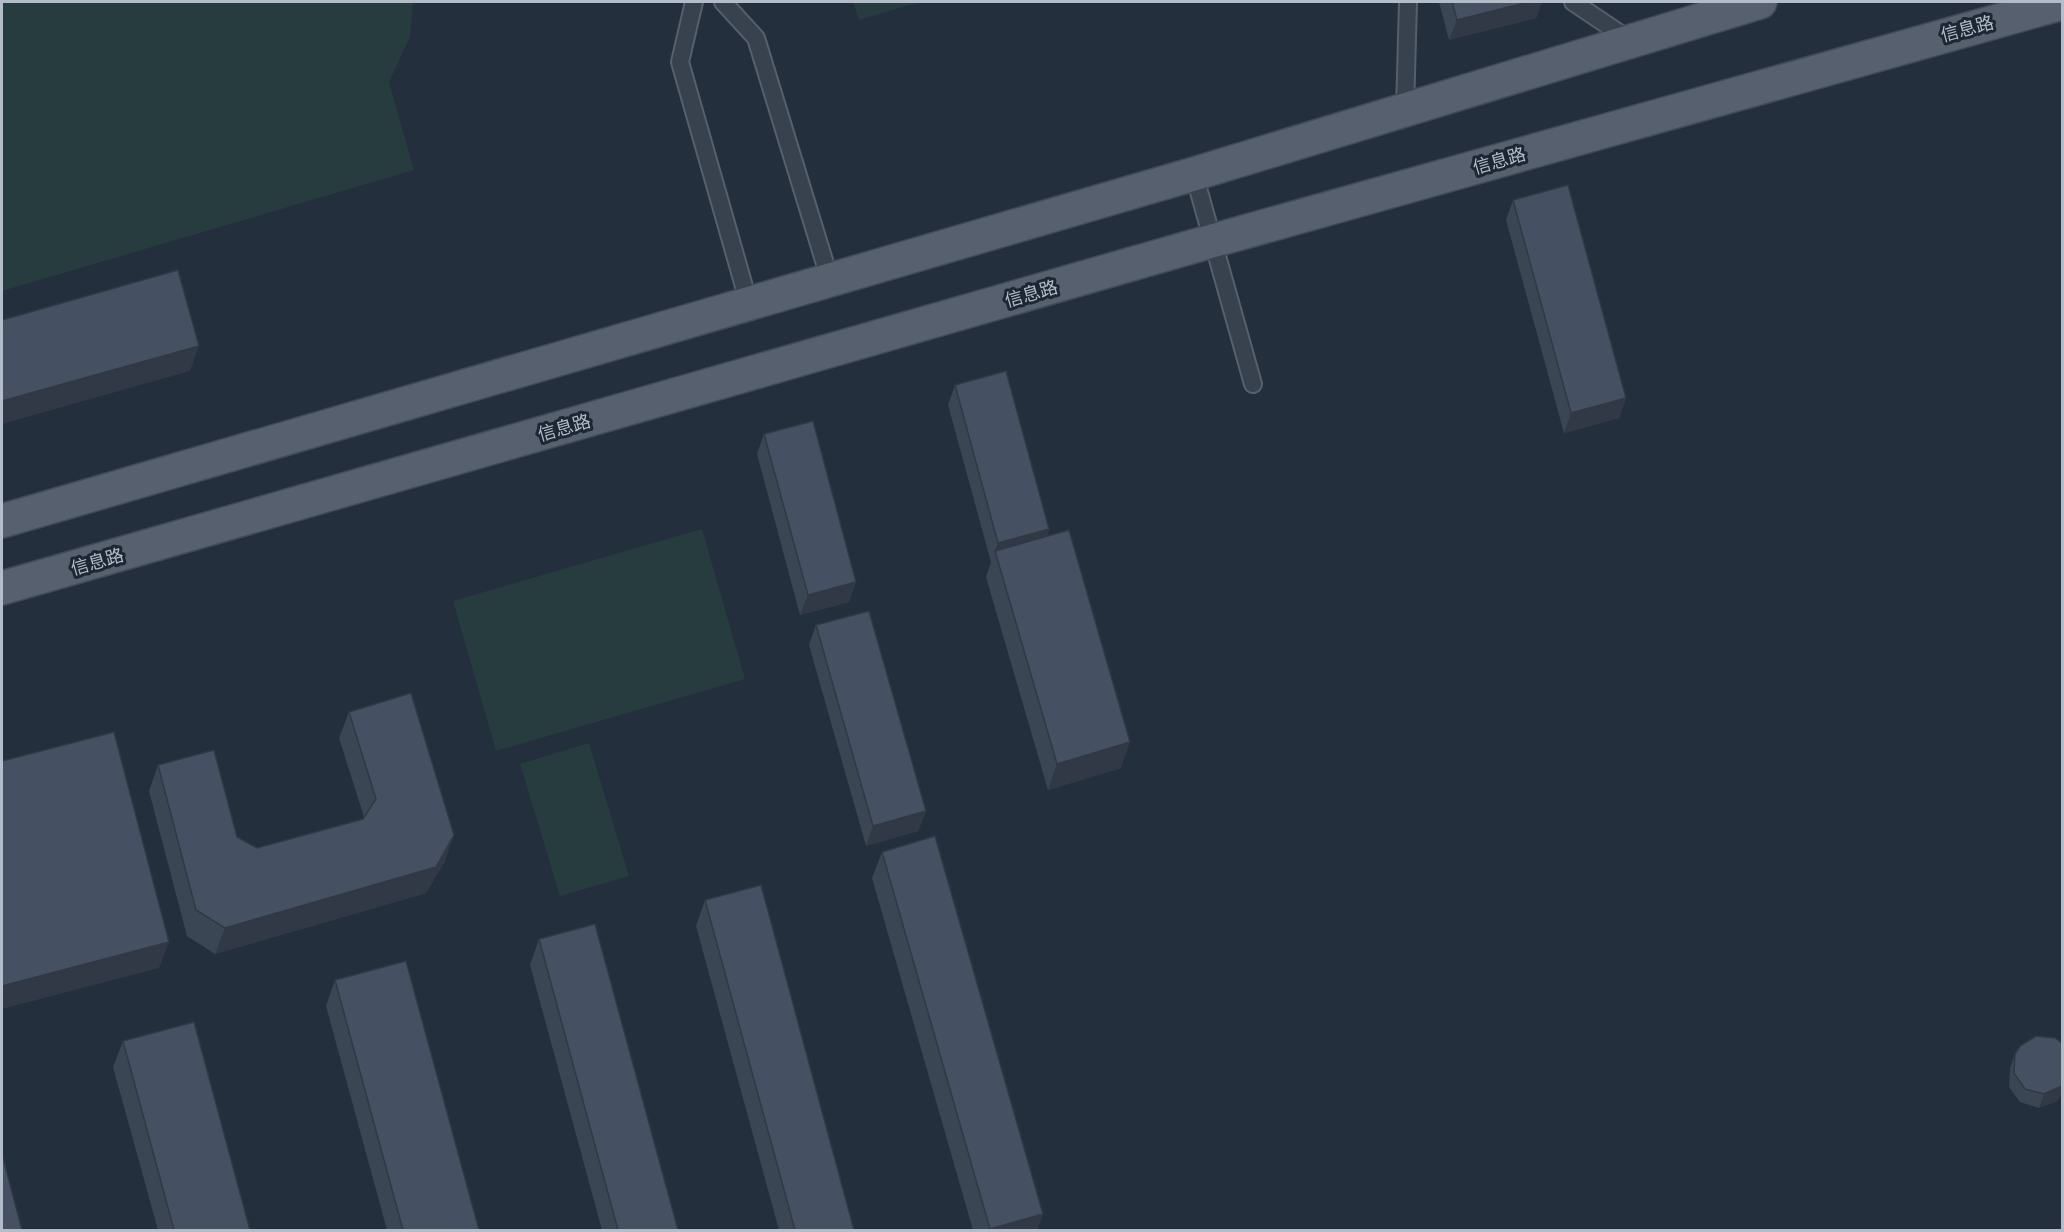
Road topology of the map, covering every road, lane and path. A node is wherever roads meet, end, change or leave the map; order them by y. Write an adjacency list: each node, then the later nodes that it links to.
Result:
1 (694, 2): 12 (lane)
2 (723, 2): 11 (lane)
3 (1408, 2): 8 (lane)
4 (1573, 2): 7 (lane)
5 (1760, 2): 7 (main road)
6 (2062, 3): 10 (main road, 信息路)
7 (1632, 41): 8 (main road)
8 (1405, 111): 9 (main road)
9 (1194, 174): 10 (lane); 11 (main road)
10 (1212, 241): 13 (lane); 15 (main road, 信息路)
11 (831, 280): 12 (main road)
12 (749, 304): 14 (main road)
13 (1253, 384)
14 (2, 521)
15 (2, 588)

